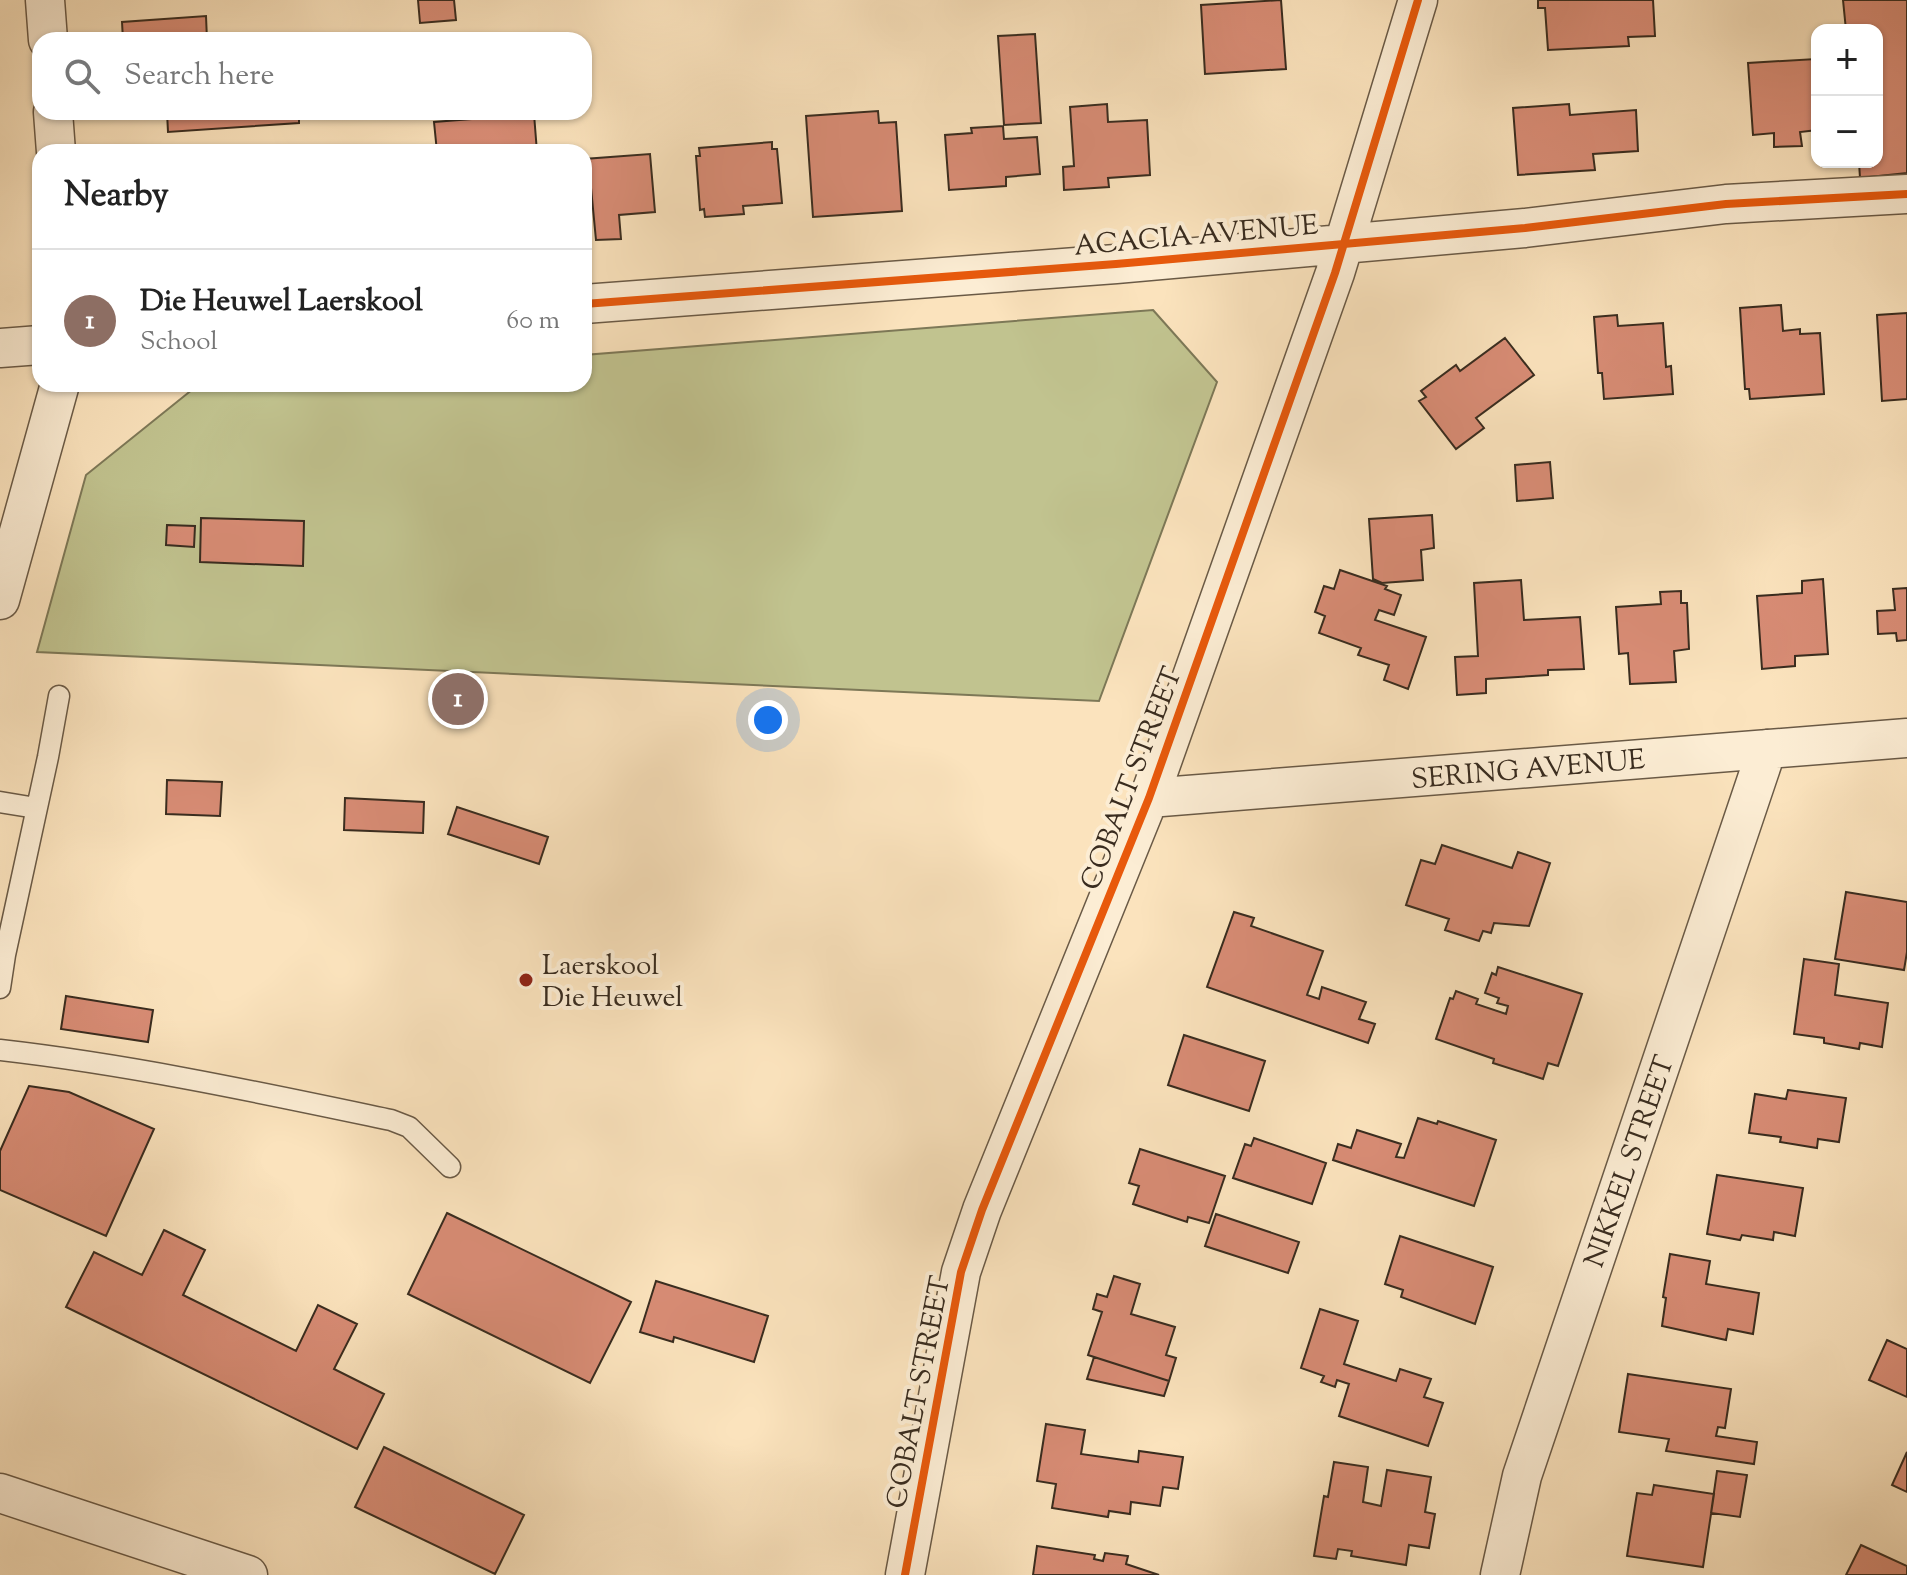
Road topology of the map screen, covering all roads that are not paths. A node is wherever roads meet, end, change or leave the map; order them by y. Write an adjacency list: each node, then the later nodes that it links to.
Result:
1 (45, 0): 3 (street)
2 (1418, 0): 7 (street, COBALT STREET)
3 (47, 32)
4 (54, 120): 5 (street)
5 (55, 144)
6 (1907, 194): 7 (street, ACACIA AVENUE)
7 (1345, 243): 8 (street, ACACIA AVENUE); 16 (street, COBALT STREET)
8 (592, 303)
9 (32, 346): 10 (street)
10 (0, 348)
11 (58, 392): 12 (street)
12 (0, 600)
13 (59, 696): 18 (lane)
14 (1907, 738): 15 (street, SERING AVENUE)
15 (1767, 749): 16 (street, SERING AVENUE); 26 (street, NIKKEL STREET)
16 (1149, 798): 25 (street, COBALT STREET)
17 (0, 802): 18 (lane)
18 (36, 808): 19 (lane)
19 (3, 954): 20 (lane)
20 (0, 988)
21 (0, 1050): 22 (lane)
22 (450, 1167)
23 (0, 1493): 24 (street)
24 (248, 1575)
25 (905, 1575)
26 (1500, 1575)

